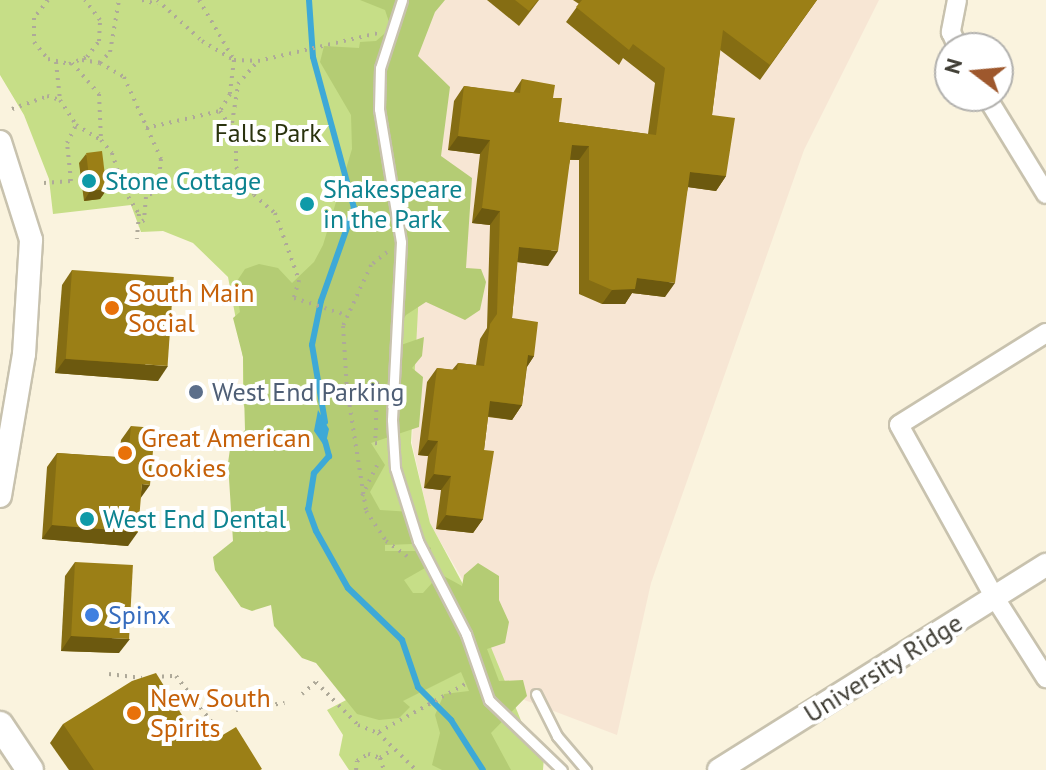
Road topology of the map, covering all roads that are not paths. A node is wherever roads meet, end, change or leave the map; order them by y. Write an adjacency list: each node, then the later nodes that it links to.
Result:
1 (402, 0): 15 (lane)
2 (957, 0): 3 (street)
3 (951, 32)
4 (996, 112): 6 (street)
5 (0, 142): 8 (street)
6 (1046, 194)
7 (1046, 333): 10 (street)
8 (0, 496)
9 (1046, 565): 10 (street, University Ridge)
10 (995, 598): 11 (street); 19 (street, University Ridge)
11 (1046, 678)
12 (536, 694): 14 (lane)
13 (0, 725): 16 (main road)
14 (557, 736): 15 (lane); 18 (lane)
15 (542, 747): 17 (lane)
16 (30, 770)
17 (562, 770)
18 (586, 770)
19 (719, 770)

